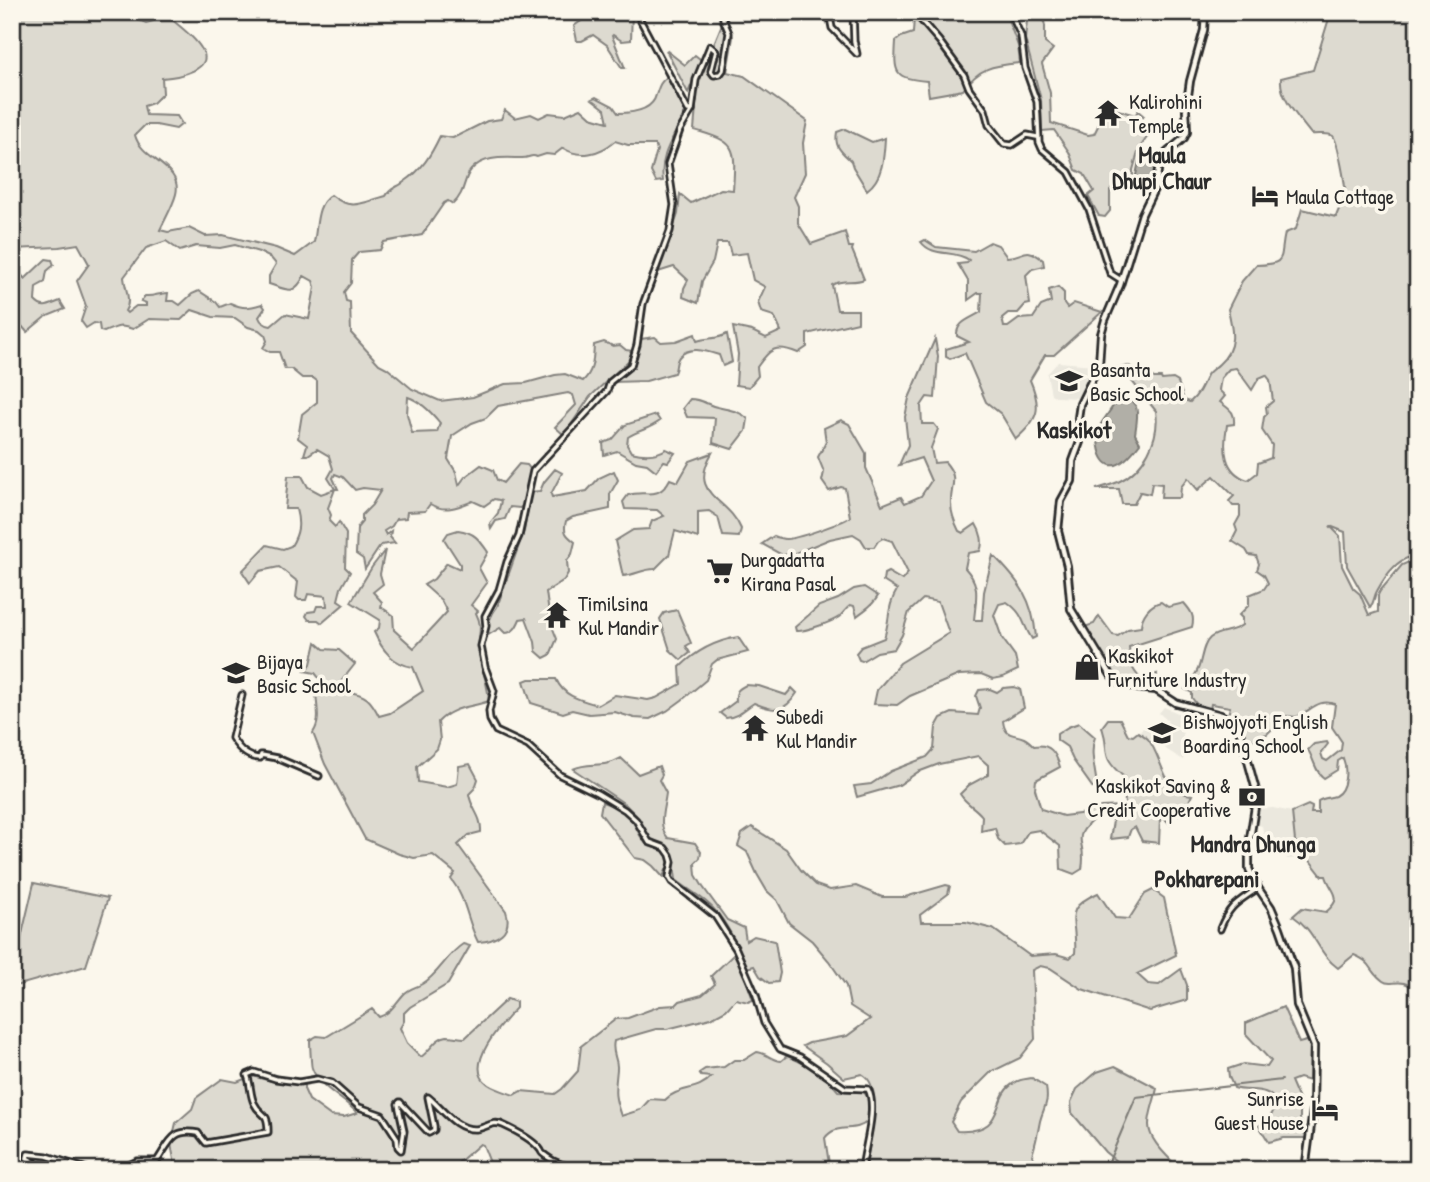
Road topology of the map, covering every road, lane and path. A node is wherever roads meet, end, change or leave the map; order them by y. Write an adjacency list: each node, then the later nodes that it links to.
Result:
1 (636, 12): 8 (street)
2 (723, 12): 8 (street)
3 (829, 12): 4 (street)
4 (853, 12)
5 (914, 12): 9 (street)
6 (1010, 12): 9 (street)
7 (1205, 12): 10 (street)
8 (692, 110): 19 (street)
9 (1037, 137): 10 (street)
10 (1121, 280): 13 (street)
11 (242, 695): 12 (street)
12 (319, 776)
13 (1258, 888): 14 (street); 20 (street)
14 (1220, 929)
15 (40, 1170): 16 (street)
16 (90, 1170)
17 (119, 1170): 18 (street)
18 (627, 1170)
19 (862, 1170)
20 (1305, 1170)

